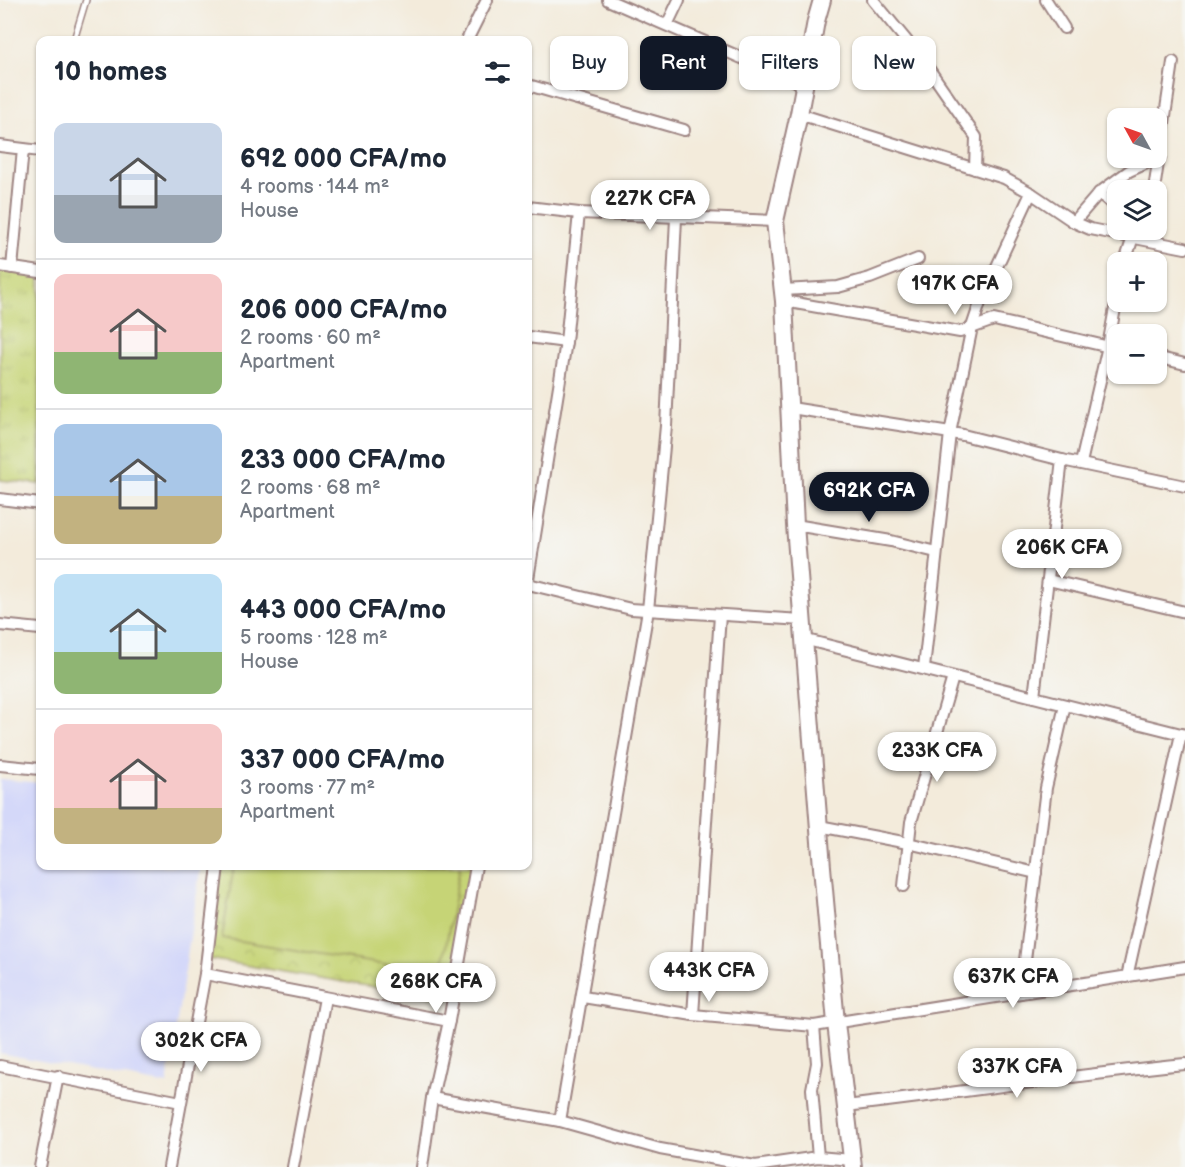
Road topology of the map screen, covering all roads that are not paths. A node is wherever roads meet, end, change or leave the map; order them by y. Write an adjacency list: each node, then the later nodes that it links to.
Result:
1 (86, 0): 10 (lane)
2 (487, 0): 11 (street)
3 (609, 0): 8 (street)
4 (679, 0): 8 (street)
5 (822, 0): 12 (street)
6 (873, 0): 24 (street)
7 (1046, 0): 9 (street)
8 (667, 25): 13 (street)
9 (1064, 28)
10 (75, 36)
11 (469, 36)
12 (813, 36)
13 (739, 57)
14 (1173, 62): 17 (street)
15 (532, 86): 19 (street)
16 (803, 90): 18 (street)
17 (1167, 108)
18 (799, 114): 24 (street); 31 (street)
19 (684, 130)
20 (0, 146): 21 (street)
21 (23, 149): 22 (street); 37 (street)
22 (36, 151)
23 (1137, 168): 26 (street)
24 (975, 169): 25 (street)
25 (1031, 193): 32 (street); 40 (street)
26 (1099, 193): 27 (street); 32 (street)
27 (1107, 200)
28 (532, 207): 29 (street)
29 (579, 213): 30 (street); 42 (street)
30 (676, 218): 31 (street); 59 (street)
31 (775, 221): 39 (street)
32 (1074, 222): 33 (street)
33 (1107, 231)
34 (1162, 240): 35 (street)
35 (1185, 248)
36 (918, 259): 39 (street)
37 (6, 267): 38 (street)
38 (36, 271)
39 (783, 296): 40 (street); 47 (street)
40 (972, 327): 43 (street); 48 (street)
41 (532, 338): 42 (street)
42 (566, 342): 56 (street)
43 (1107, 346)
44 (1167, 360): 45 (street)
45 (1185, 364)
46 (1107, 369): 50 (street)
47 (790, 408): 48 (street); 54 (street)
48 (950, 433): 49 (street); 55 (street)
49 (1062, 460): 50 (street); 57 (street)
50 (1081, 463): 51 (street)
51 (1185, 486)
52 (0, 499): 53 (street)
53 (36, 504)
54 (795, 525): 55 (street); 62 (street)
55 (936, 552): 66 (street)
56 (532, 554)
57 (1048, 580): 60 (street); 68 (street)
58 (532, 585): 59 (street)
59 (648, 610): 61 (street); 84 (street)
60 (1185, 612)
61 (720, 615): 62 (street); 85 (street)
62 (802, 620): 65 (street)
63 (0, 625): 64 (street)
64 (36, 629)
65 (803, 639): 66 (street); 73 (street)
66 (924, 668): 67 (street)
67 (953, 677): 68 (street); 74 (street)
68 (1034, 697): 69 (street)
69 (1065, 705): 70 (street); 77 (street)
70 (1183, 735): 81 (street)
71 (0, 765): 72 (street)
72 (36, 769)
73 (819, 826): 74 (street); 87 (street)
74 (908, 843): 77 (street); 78 (street)
75 (218, 870): 80 (street)
76 (475, 870): 86 (street)
77 (1036, 873): 82 (street)
78 (904, 886)
79 (1185, 967): 81 (street)
80 (205, 974): 83 (street); 93 (street)
81 (1127, 977): 82 (street)
82 (1021, 993): 87 (street)
83 (325, 998): 86 (street); 101 (street)
84 (583, 998): 85 (street); 95 (street)
85 (693, 1015): 88 (street)
86 (449, 1021): 92 (street)
87 (836, 1023): 88 (street); 94 (street)
88 (813, 1026): 96 (street)
89 (1185, 1064): 94 (street)
90 (0, 1066): 91 (street)
91 (58, 1076): 93 (street); 99 (street)
92 (432, 1098): 95 (street); 102 (street)
93 (181, 1102): 100 (street)
94 (846, 1106): 97 (street)
95 (560, 1121): 98 (street)
96 (818, 1157): 97 (street); 98 (street)
97 (853, 1164)
98 (755, 1166)
99 (40, 1167)
100 (169, 1167)
101 (293, 1167)
102 (422, 1167)

